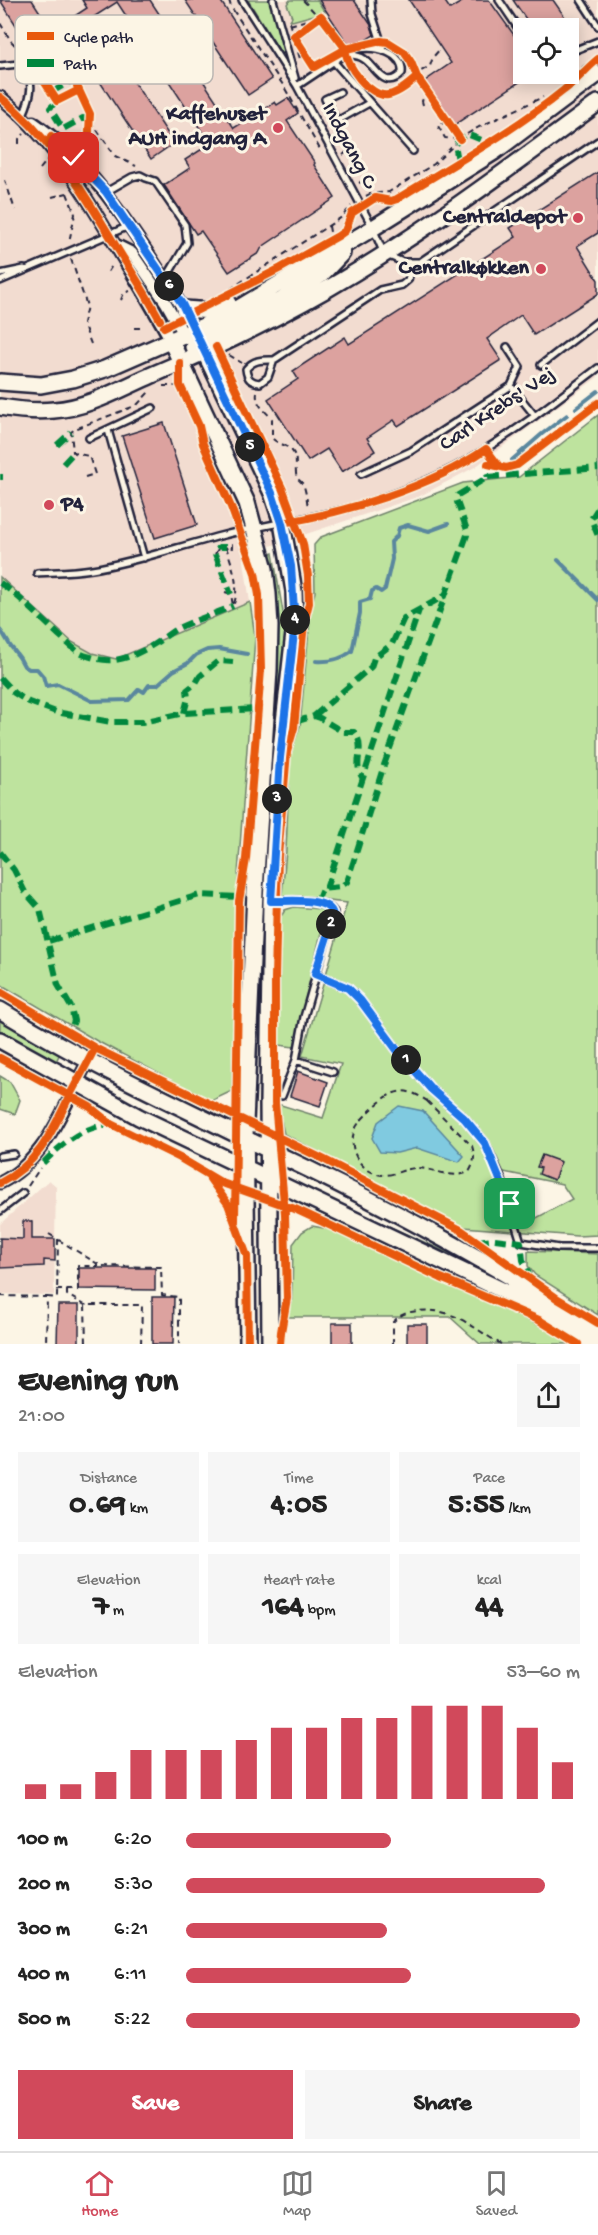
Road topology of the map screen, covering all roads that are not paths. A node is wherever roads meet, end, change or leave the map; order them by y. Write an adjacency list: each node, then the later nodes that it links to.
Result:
1 (242, 0): 17 (lane)
2 (273, 0): 17 (lane)
3 (371, 0): 10 (lane)
4 (499, 0): 6 (lane)
5 (581, 0): 7 (lane)
6 (513, 21)
7 (598, 26)
8 (598, 42): 9 (lane)
9 (579, 48)
10 (384, 51): 11 (lane); 11 (lane)
11 (345, 54): 12 (lane)
12 (334, 62): 17 (lane); 20 (lane)
13 (15, 64): 14 (lane)
14 (0, 66)
15 (598, 74): 27 (street)
16 (30, 84): 22 (lane)
17 (297, 86): 27 (lane, Indgang C)
18 (340, 92): 20 (lane)
19 (0, 97): 22 (street)
20 (369, 103): 24 (lane)
21 (598, 103): 30 (street)
22 (22, 115): 25 (street); 28 (street)
23 (598, 141): 31 (lane)
24 (413, 151)
25 (106, 192): 26 (street); 35 (lane)
26 (129, 226): 28 (lane); 35 (street)
27 (373, 228): 29 (street); 30 (lane, Indgang C)
28 (109, 235): 34 (lane); 40 (street)
29 (356, 238): 32 (street); 40 (street)
30 (384, 254): 31 (lane); 40 (street)
31 (412, 263): 42 (lane)
32 (300, 272): 38 (street); 40 (street)
33 (0, 273): 34 (lane)
34 (9, 275): 36 (lane); 37 (lane)
35 (165, 280): 38 (street)
36 (0, 281)
37 (0, 288)
38 (184, 309): 40 (street)
39 (598, 321): 44 (lane)
40 (191, 341): 43 (street); 43 (street); 46 (street); 54 (street)
41 (507, 347): 47 (lane)
42 (274, 360): 42 (lane)
43 (180, 363): 48 (street); 55 (street)
44 (541, 365)
45 (598, 368): 50 (lane, Carl Krebs' Vej)
46 (0, 382)
47 (511, 386): 50 (lane); 53 (lane)
48 (0, 407)
49 (153, 408): 51 (lane)
50 (535, 416): 54 (lane, Carl Krebs' Vej)
51 (108, 430): 52 (lane); 56 (lane)
52 (89, 438)
53 (361, 474)
54 (282, 523): 55 (lane, Carl Krebs' Vej); 58 (street)
55 (254, 529): 56 (lane, Carl Krebs' Vej); 67 (street)
56 (144, 558): 57 (lane, Carl Krebs' Vej)
57 (37, 573)
58 (271, 901): 59 (lane); 68 (street)
59 (315, 974): 62 (lane); 76 (lane)
60 (0, 1010): 63 (street)
61 (0, 1040): 65 (street)
62 (296, 1060): 64 (lane); 66 (lane)
63 (88, 1061): 65 (street); 67 (street)
64 (333, 1072)
65 (76, 1083): 71 (street); 73 (street)
66 (282, 1096)
67 (245, 1138): 68 (street); 71 (street)
68 (269, 1150): 72 (street); 77 (street)
69 (14, 1154): 70 (lane)
70 (0, 1156)
71 (245, 1168): 72 (street); 78 (street)
72 (269, 1179): 79 (street); 80 (street)
73 (0, 1183)
74 (23, 1193): 75 (lane)
75 (0, 1211)
76 (598, 1248)
77 (598, 1331)
78 (248, 1344)
79 (270, 1344)
80 (595, 1344)

